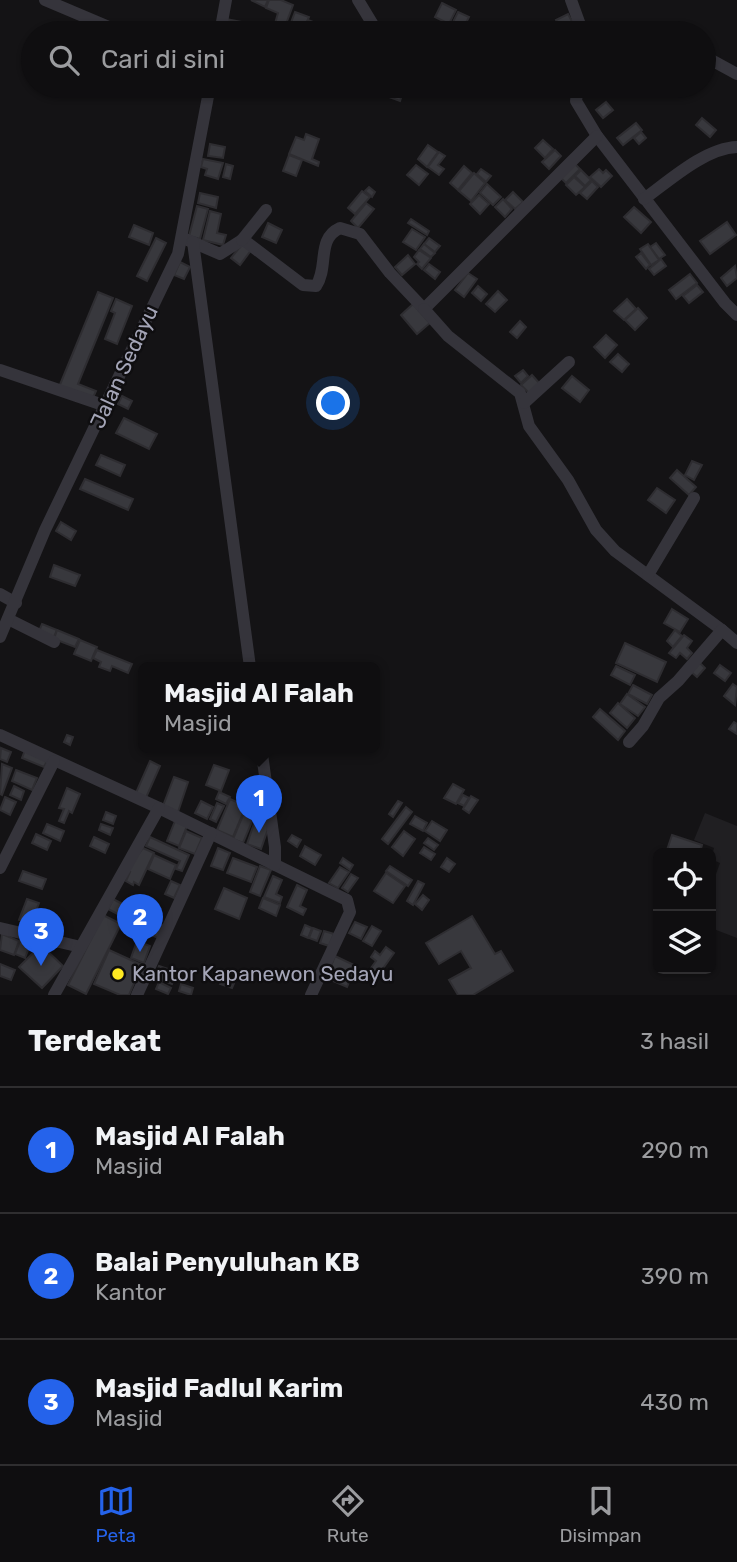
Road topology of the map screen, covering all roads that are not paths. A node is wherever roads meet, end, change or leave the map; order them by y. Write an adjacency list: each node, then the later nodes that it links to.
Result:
1 (45, 0): 5 (street)
2 (226, 0): 6 (street)
3 (358, 0): 7 (street)
4 (571, 0): 8 (street)
5 (95, 21)
6 (222, 21)
7 (371, 21)
8 (579, 21)
9 (716, 63): 10 (street)
10 (737, 74)
11 (208, 98): 17 (street, Jalan Sedayu)
12 (576, 98): 13 (street)
13 (597, 136): 15 (street); 19 (street)
14 (737, 147): 15 (street)
15 (644, 199): 20 (street)
16 (266, 210): 18 (street)
17 (188, 240): 18 (street); 24 (street, Jalan Sedayu); 34 (street)
18 (242, 240): 19 (street)
19 (424, 309): 23 (street)
20 (737, 314)
21 (569, 362): 23 (street)
22 (0, 370): 24 (street)
23 (524, 403): 26 (street)
24 (106, 406): 28 (street, Jalan Sedayu)
25 (694, 498): 26 (street)
26 (648, 575): 30 (street)
27 (0, 594): 28 (street)
28 (16, 603): 29 (street, Jalan Sedayu)
29 (8, 620): 31 (street, Jalan Sedayu); 32 (street)
30 (722, 630): 33 (street); 36 (street)
31 (0, 637)
32 (54, 642)
33 (737, 643)
34 (249, 662)
35 (0, 735): 38 (street)
36 (629, 742)
37 (262, 753): 41 (street)
38 (54, 761): 39 (street); 42 (street)
39 (159, 808): 40 (street); 44 (street)
40 (211, 833): 41 (street); 46 (street)
41 (275, 865): 47 (street)
42 (0, 868)
43 (0, 928): 44 (street)
44 (81, 947): 45 (street)
45 (54, 995)
46 (137, 995)
47 (311, 995)

